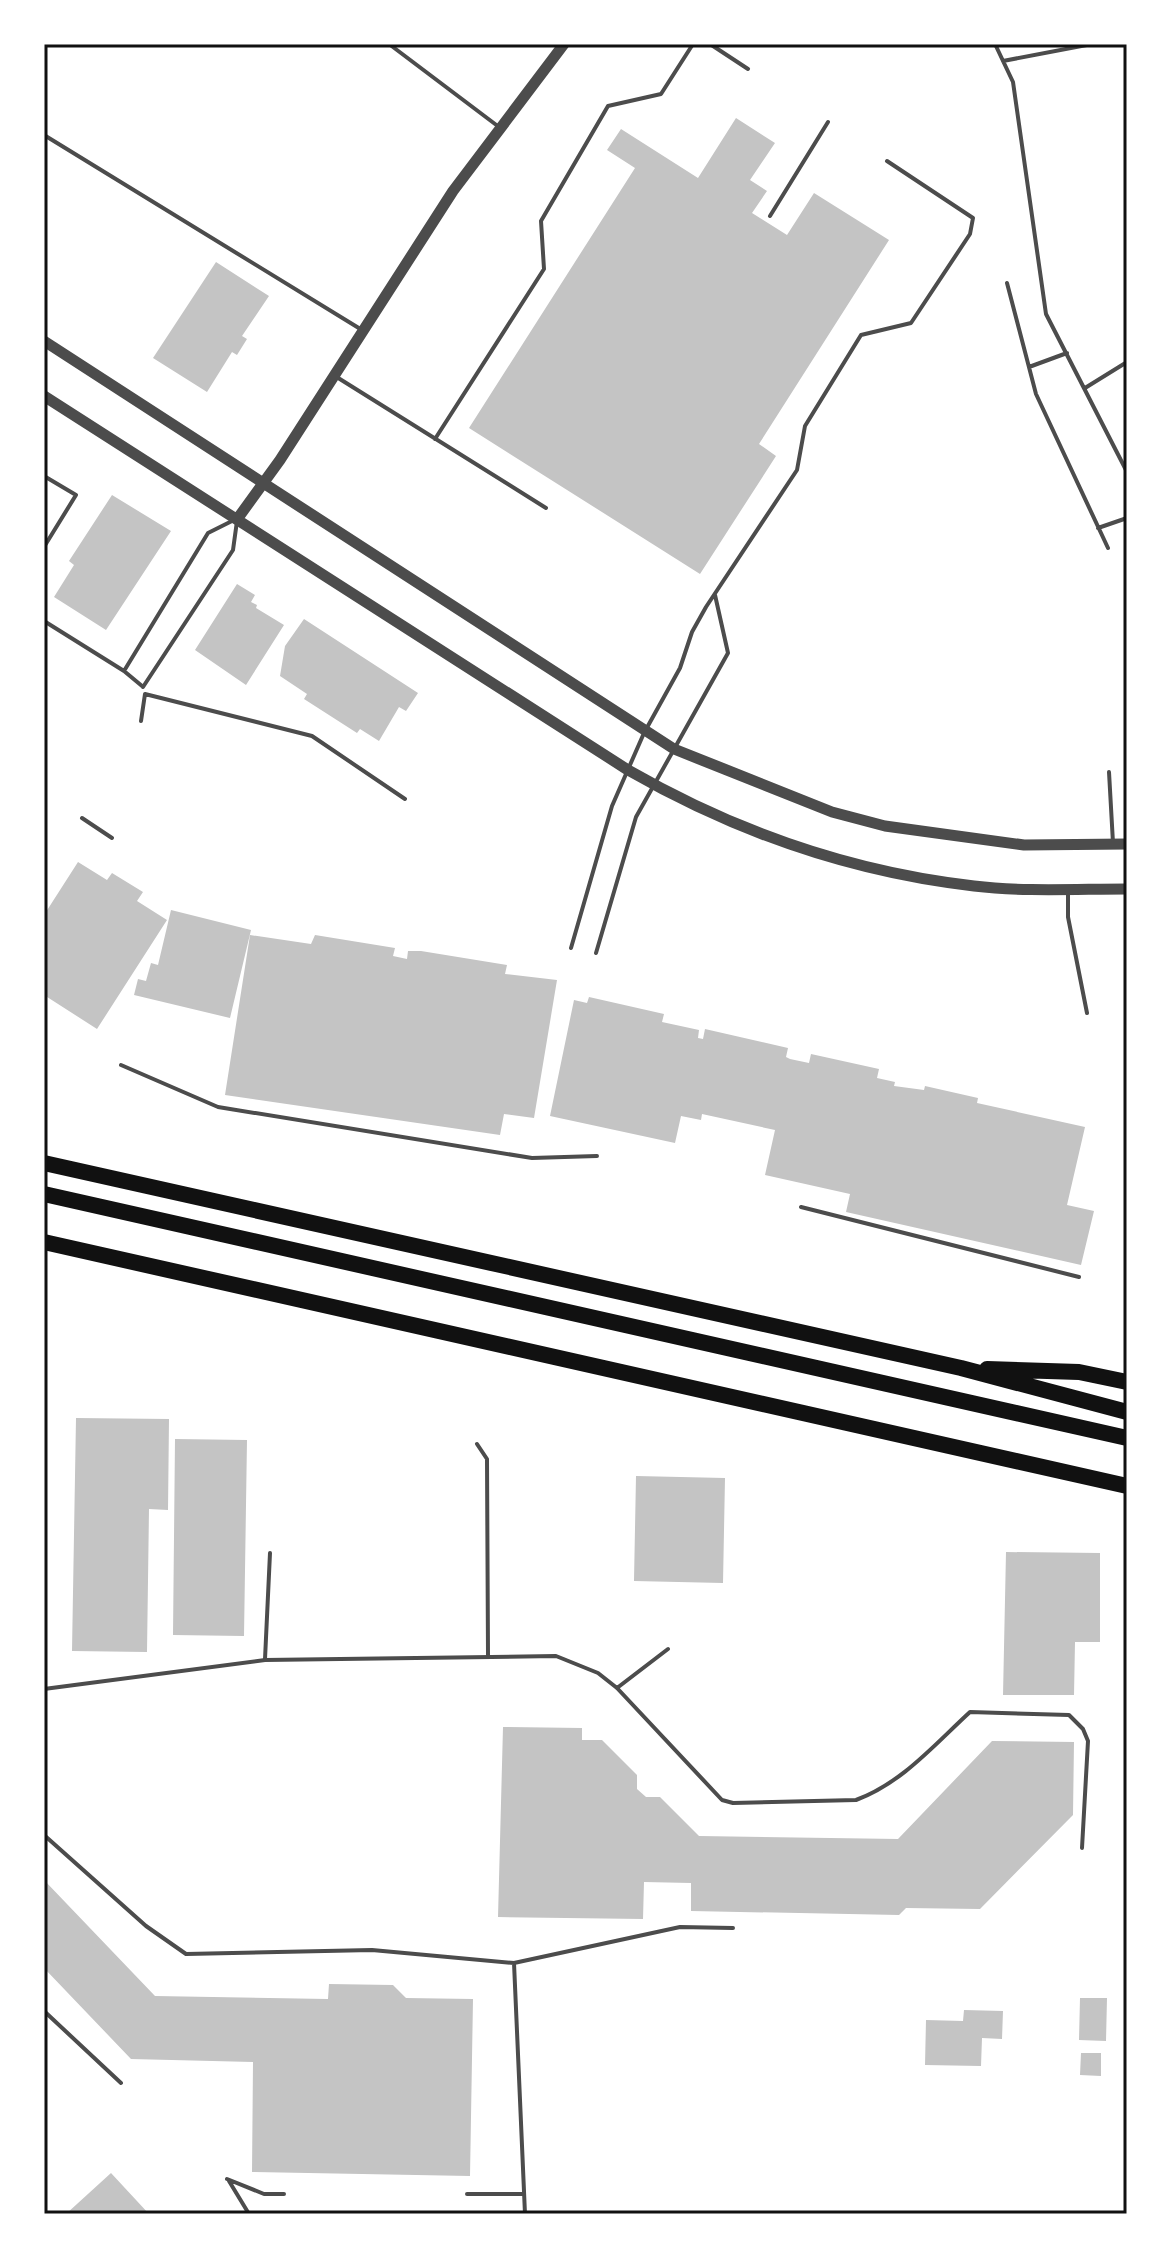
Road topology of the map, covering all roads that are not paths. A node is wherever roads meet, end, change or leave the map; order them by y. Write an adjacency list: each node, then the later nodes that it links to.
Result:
1 (389, 44): 10 (lane)
2 (564, 44): 10 (street)
3 (693, 44): 23 (lane)
4 (710, 44): 8 (lane)
5 (995, 44): 7 (lane)
6 (1092, 44): 7 (lane)
7 (1003, 61): 17 (lane)
8 (748, 69)
9 (828, 122): 13 (lane)
10 (501, 129): 15 (street)
11 (44, 135): 15 (lane)
12 (887, 161): 33 (lane)
13 (770, 216)
14 (1007, 283): 19 (lane)
15 (362, 330): 20 (street)
16 (44, 341): 26 (street)
17 (1067, 353): 19 (lane); 21 (lane)
18 (1127, 362): 21 (lane)
19 (1029, 367): 30 (lane)
20 (333, 374): 23 (lane); 26 (street)
21 (1085, 388): 24 (lane)
22 (44, 396): 28 (street)
23 (435, 439): 27 (lane)
24 (1127, 472)
25 (44, 476): 31 (lane)
26 (264, 483): 28 (street); 39 (street)
27 (546, 508)
28 (238, 518): 35 (lane); 36 (lane); 41 (street)
29 (1127, 518): 30 (lane)
30 (1098, 528): 32 (lane)
31 (44, 547)
32 (1108, 548)
33 (715, 595): 39 (lane); 40 (lane)
34 (44, 621): 35 (lane)
35 (124, 671): 36 (lane)
36 (143, 687): 37 (lane)
37 (145, 694): 38 (lane); 44 (lane)
38 (141, 721)
39 (644, 733): 40 (street); 41 (lane)
40 (674, 749): 43 (lane); 48 (street)
41 (628, 770): 43 (street); 51 (lane)
42 (1109, 772): 48 (lane)
43 (654, 785): 49 (street); 52 (lane)
44 (405, 799)
45 (82, 818): 46 (lane)
46 (112, 838)
47 (1127, 844): 48 (street)
48 (1113, 845)
49 (1068, 889): 50 (street); 53 (lane)
50 (1127, 889)
51 (571, 948)
52 (596, 953)
53 (1087, 1013)
54 (121, 1065): 55 (lane)
55 (597, 1156)
56 (44, 1163): 61 (highway)
57 (44, 1194): 64 (highway)
58 (801, 1207): 60 (lane)
59 (44, 1242): 66 (highway)
60 (1079, 1277)
61 (961, 1368): 62 (highway); 63 (highway)
62 (1127, 1382)
63 (1127, 1412)
64 (1127, 1438)
65 (477, 1444): 69 (lane)
66 (1127, 1486)
67 (270, 1553): 70 (lane)
68 (668, 1649): 71 (lane)
69 (488, 1655): 70 (lane); 71 (lane)
70 (265, 1660): 72 (lane)
71 (617, 1688): 74 (lane)
72 (44, 1689)
73 (44, 1835): 76 (lane)
74 (1082, 1848)
75 (733, 1928): 76 (lane)
76 (514, 1963): 81 (lane)
77 (44, 2011): 78 (lane)
78 (121, 2083)
79 (284, 2194): 82 (lane)
80 (467, 2194): 81 (lane)
81 (524, 2194): 83 (lane)
82 (249, 2214)
83 (525, 2214)

